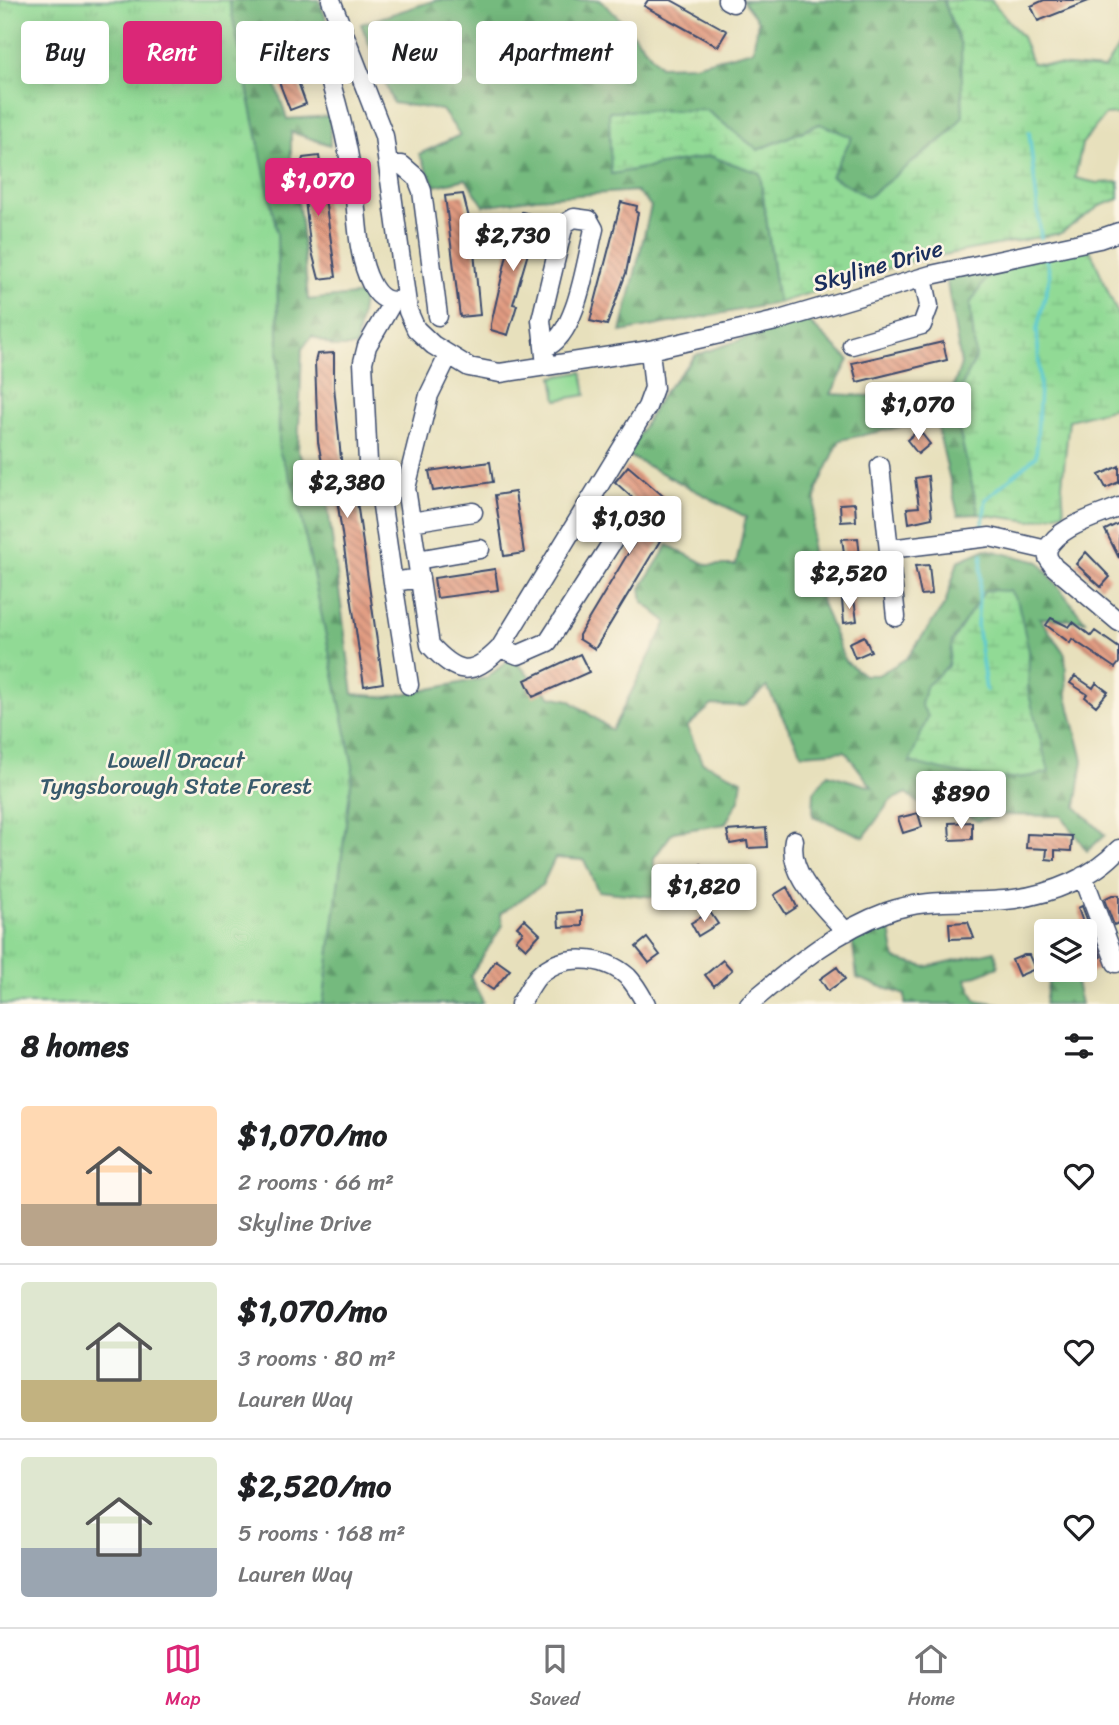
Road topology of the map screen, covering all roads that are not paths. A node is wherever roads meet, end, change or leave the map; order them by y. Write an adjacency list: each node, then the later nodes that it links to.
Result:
1 (331, 0): 3 (street, Skyline Drive)
2 (331, 84): 6 (street)
3 (389, 165): 6 (street, Skyline Drive); 7 (street)
4 (1118, 233): 5 (street, Skyline Drive)
5 (923, 277): 8 (street); 9 (street, Skyline Drive)
6 (398, 301): 10 (street, Skyline Drive); 12 (street)
7 (438, 316)
8 (852, 345)
9 (650, 350): 11 (street, Skyline Drive); 15 (street)
10 (448, 356): 11 (street, Skyline Drive); 18 (street)
11 (546, 356): 11 (street)
12 (368, 462)
13 (880, 466): 20 (street)
14 (380, 492): 23 (street)
15 (591, 500): 26 (street); 26 (street)
16 (1119, 507): 21 (street)
17 (473, 512): 18 (street)
18 (411, 522): 22 (street)
19 (480, 549): 22 (street)
20 (889, 549): 21 (street); 24 (street)
21 (1047, 550): 25 (street)
22 (418, 569): 23 (street); 26 (street)
23 (393, 582): 27 (street)
24 (896, 617)
25 (1119, 622)
26 (500, 648)
27 (408, 685)
28 (794, 840): 31 (street)
29 (1119, 849): 30 (street)
30 (1083, 876): 31 (street); 32 (street)
31 (846, 932): 35 (street)
32 (1116, 963)
33 (520, 1004): 34 (street)
34 (646, 1004)
35 (749, 1004)

